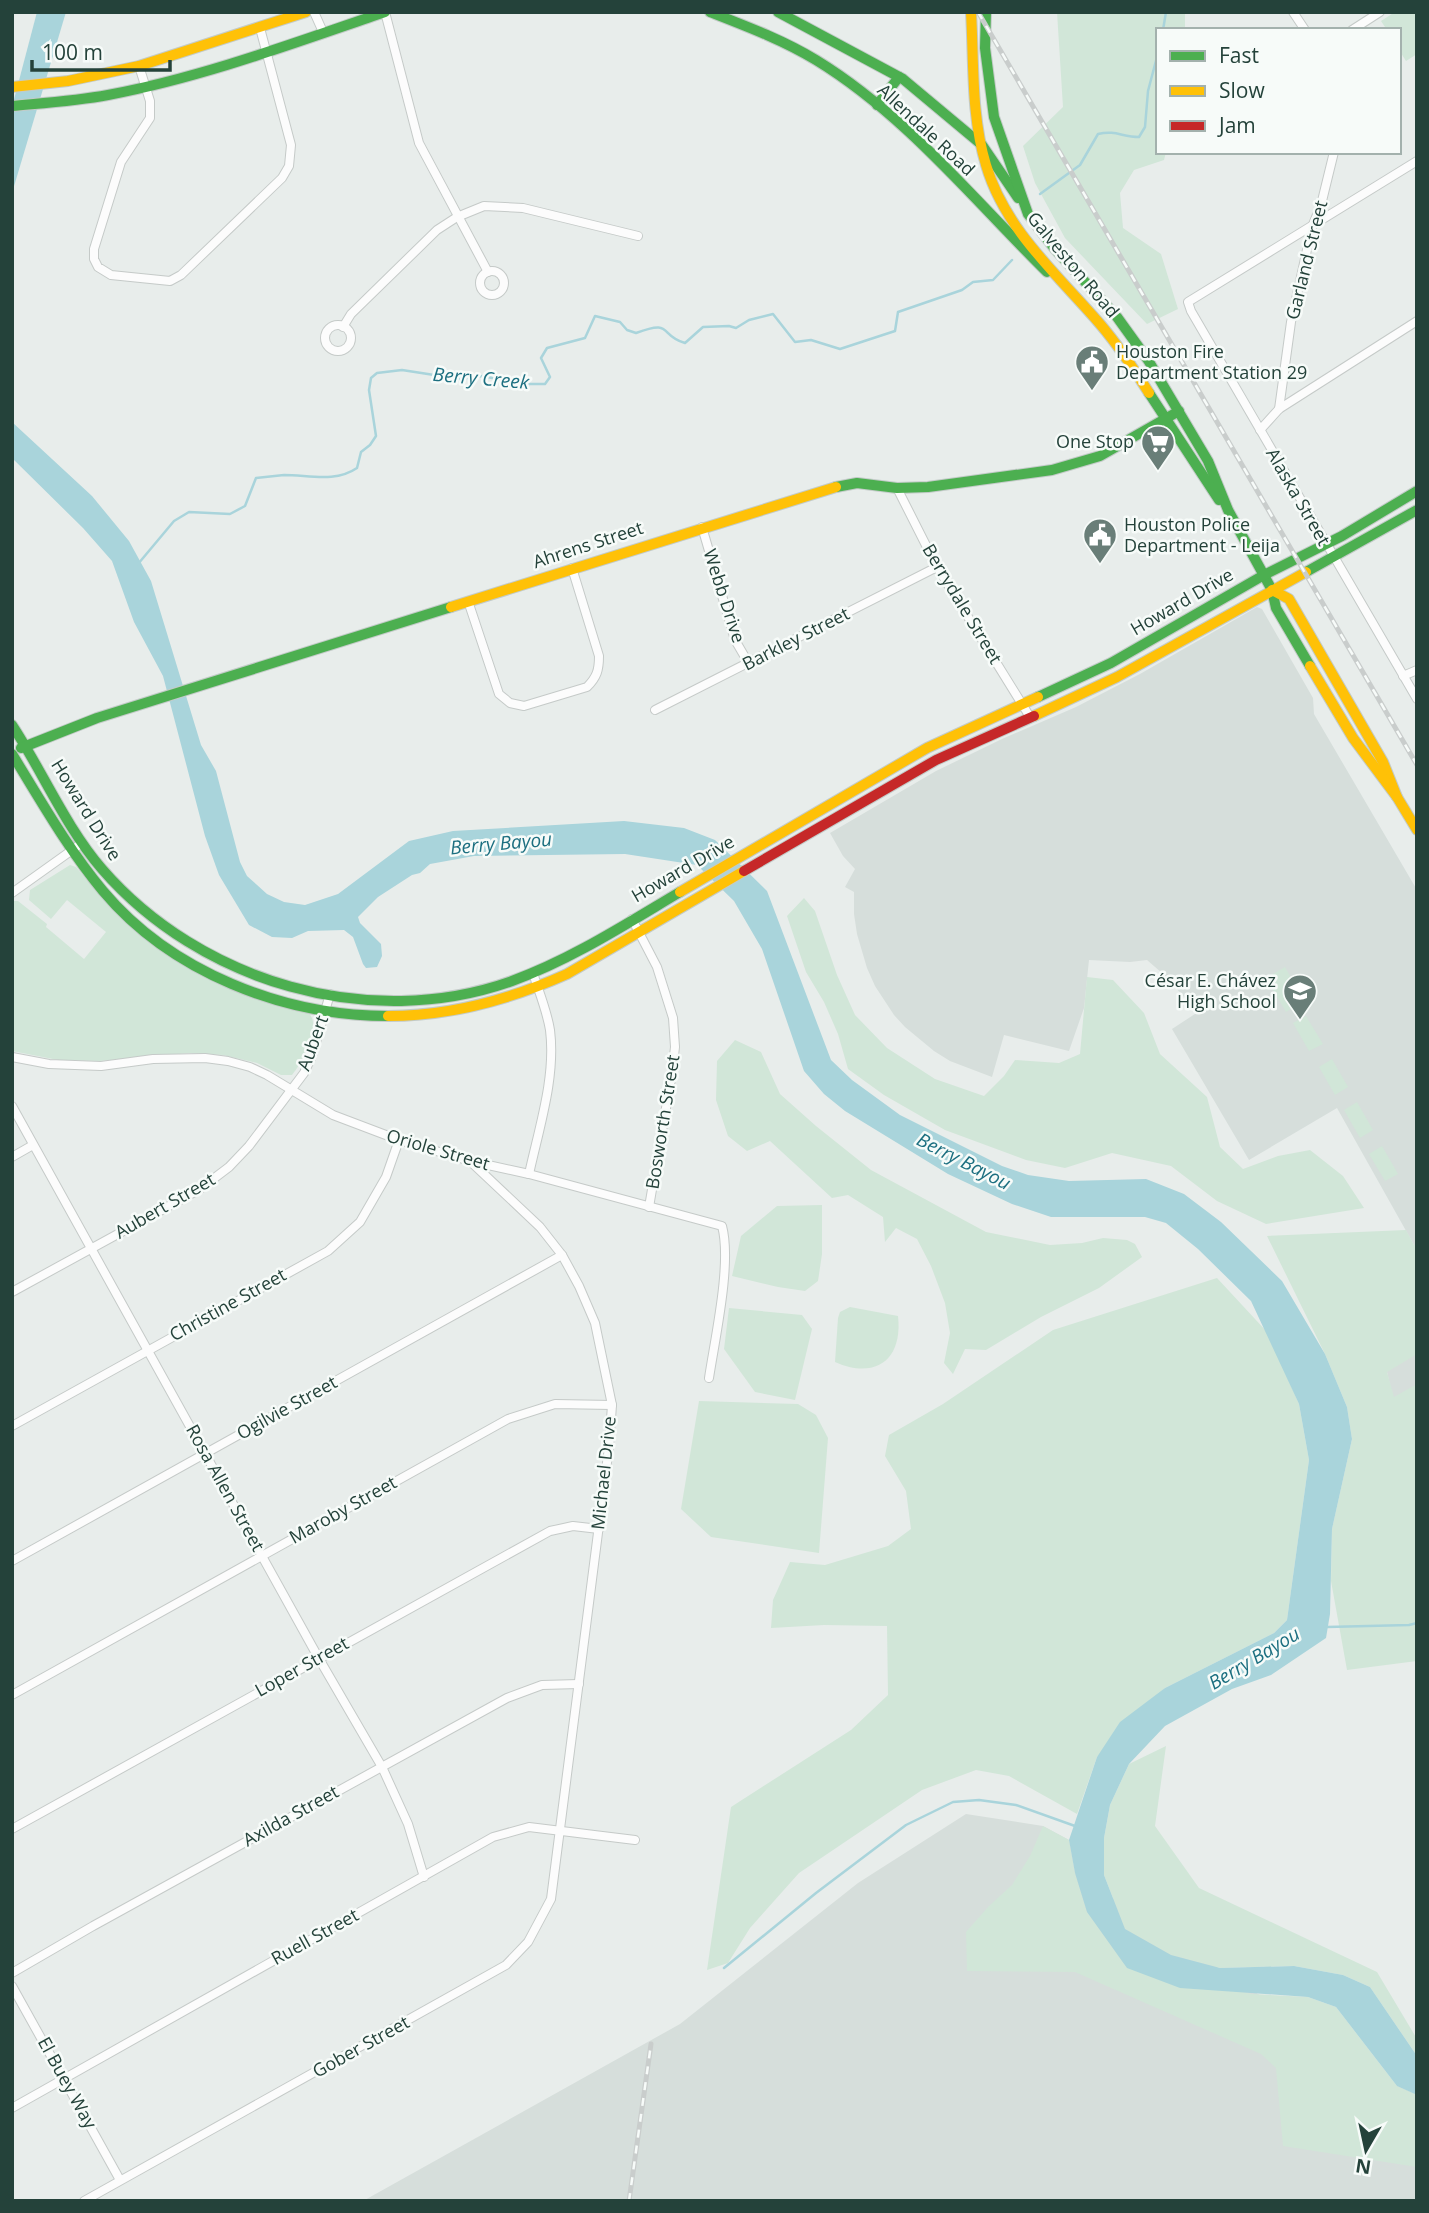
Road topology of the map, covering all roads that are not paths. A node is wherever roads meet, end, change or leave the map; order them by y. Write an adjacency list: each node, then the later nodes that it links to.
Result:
1 (306, 12): 10 (main road)
2 (314, 12): 13 (street)
3 (385, 12): 13 (main road); 27 (street)
4 (710, 12): 14 (main road, Allendale Road)
5 (971, 12): 20 (main road, Galveston Road)
6 (986, 12): 28 (main road, Galveston Road)
7 (1293, 12): 11 (street)
8 (1380, 12): 12 (street)
9 (782, 14): 14 (main road); 17 (main road, Allendale Road)
10 (260, 28): 15 (street); 16 (main road)
11 (1304, 28)
12 (1355, 28)
13 (323, 32): 15 (main road)
14 (775, 38): 22 (main road, Allendale Road)
15 (267, 52): 19 (main road); 19 (street)
16 (139, 66): 18 (main road); 19 (street)
17 (899, 77): 22 (main road); 23 (main road, Allendale Road)
18 (12, 86)
19 (146, 89): 21 (main road)
20 (974, 103): 23 (main road); 24 (main road, Galveston Road)
21 (12, 106)
22 (877, 106): 32 (main road, Allendale Road)
23 (946, 114): 24 (main road, Allendale Road)
24 (982, 145): 28 (main road, Allendale Road); 32 (main road, Galveston Road)
25 (1334, 154): 29 (street, Garland Street)
26 (1417, 161): 29 (street)
27 (457, 217): 30 (street); 31 (street); 34 (street)
28 (1032, 221): 35 (main road, Galveston Road)
29 (1312, 227): 37 (street, Garland Street); 40 (street, Alaska Street)
30 (638, 236)
31 (488, 272)
32 (1089, 312): 36 (main road, Galveston Road)
33 (1417, 321): 37 (street)
34 (343, 327)
35 (1148, 360): 36 (main road); 38 (main road, Galveston Road)
36 (1134, 369): 39 (main road, Galveston Road)
37 (1279, 409): 40 (street)
38 (1178, 411): 39 (main road, Ahrens Street); 43 (main road, Galveston Road)
39 (1165, 417): 41 (main road, Ahrens Street); 43 (main road, Galveston Road)
40 (1260, 430): 46 (street, Alaska Street)
41 (897, 488): 45 (main road, Ahrens Street); 48 (street, Berrydale Street)
42 (1417, 491): 46 (main road, Howard Drive)
43 (1228, 510): 50 (main road, Galveston Road)
44 (1417, 510): 47 (main road, Howard Drive)
45 (702, 527): 49 (main road, Ahrens Street); 54 (street, Webb Drive)
46 (1325, 544): 47 (street, Alaska Street); 50 (main road, Howard Drive)
47 (1333, 557): 51 (main road, Howard Drive); 57 (street, Alaska Street)
48 (937, 566): 54 (street, Barkley Street); 59 (street, Berrydale Street)
49 (572, 568): 52 (main road, Ahrens Street); 52 (street)
50 (1264, 575): 51 (main road, Galveston Road); 53 (main road, Howard Drive)
51 (1272, 590): 55 (main road, Howard Drive); 61 (main road, Galveston Road); 63 (main road, Galveston Road)
52 (468, 601): 65 (main road, Ahrens Street)
53 (1132, 651): 55 (main road); 59 (main road, Howard Drive)
54 (749, 664): 60 (street, Barkley Street)
55 (1140, 664): 62 (main road, Howard Drive)
56 (1417, 670): 57 (street)
57 (1403, 676): 58 (street, Alaska Street)
58 (1417, 699)
59 (1022, 705): 62 (street, Berrydale Street); 66 (main road, Howard Drive)
60 (655, 710)
61 (1356, 715): 63 (main road); 69 (main road, Galveston Road)
62 (1030, 717): 68 (main road, Howard Drive)
63 (1344, 722): 69 (main road, Galveston Road)
64 (12, 725): 65 (main road, Howard Drive)
65 (26, 745): 67 (main road, Ahrens Street); 73 (main road, Howard Drive)
66 (927, 748): 68 (main road); 70 (main road, Howard Drive)
67 (12, 754): 74 (main road, Howard Drive)
68 (936, 760): 71 (main road, Howard Drive)
69 (1397, 797): 72 (main road, Galveston Road)
70 (821, 810): 71 (main road); 76 (main road, Howard Drive)
71 (829, 824): 77 (main road, Howard Drive)
72 (1417, 830)
73 (82, 843): 74 (street); 78 (main road, Howard Drive)
74 (71, 851): 75 (street); 79 (main road, Howard Drive)
75 (12, 892)
76 (632, 919): 77 (street, Bosworth Street); 80 (main road, Howard Drive)
77 (639, 933): 81 (main road, Howard Drive); 94 (street, Bosworth Street)
78 (215, 959): 79 (main road); 82 (main road, Howard Drive)
79 (208, 972): 84 (main road, Howard Drive)
80 (533, 973): 81 (street); 83 (main road, Howard Drive)
81 (538, 988): 85 (main road, Howard Drive); 93 (street)
82 (330, 995): 83 (main road, Howard Drive); 84 (street, Aubert)
83 (429, 999): 85 (main road)
84 (326, 1010): 85 (main road, Howard Drive); 87 (street, Aubert)
85 (431, 1014)
86 (12, 1057): 87 (street, Oriole Street)
87 (293, 1089): 89 (street, Oriole Street); 95 (street, Aubert Street)
88 (12, 1106): 90 (street, Rosa Allen Street)
89 (399, 1140): 92 (street, Oriole Street); 98 (street, Christine Street)
90 (33, 1145): 91 (street); 95 (street, Rosa Allen Street)
91 (12, 1157)
92 (470, 1161): 93 (street, Oriole Street); 96 (street, Michael Drive)
93 (529, 1174): 94 (street, Oriole Street)
94 (649, 1207): 99 (street, Oriole Street)
95 (91, 1248): 97 (street, Aubert Street); 98 (street, Rosa Allen Street)
96 (562, 1255): 100 (street, Michael Drive); 102 (street, Ogilvie Street)
97 (12, 1292)
98 (149, 1350): 101 (street, Christine Street); 102 (street, Rosa Allen Street)
99 (709, 1378)
100 (612, 1405): 103 (street, Michael Drive); 104 (street, Maroby Street)
101 (12, 1426)
102 (205, 1453): 104 (street, Rosa Allen Street); 105 (street, Ogilvie Street)
103 (598, 1529): 106 (street, Loper Street); 107 (street, Michael Drive)
104 (262, 1555): 106 (street, Rosa Allen Street); 108 (street, Maroby Street)
105 (12, 1561)
106 (318, 1657): 109 (street, Rosa Allen Street); 110 (street, Loper Street)
107 (579, 1684): 109 (street, Axilda Street); 111 (street, Michael Drive)
108 (12, 1695)
109 (382, 1767): 113 (street, Rosa Allen Street); 114 (street, Axilda Street)
110 (12, 1829)
111 (559, 1830): 112 (street, Ruell Street); 113 (street, Ruell Street); 118 (street, Gober Street)
112 (635, 1840)
113 (424, 1877): 116 (street, Ruell Street)
114 (12, 1973)
115 (12, 1986): 116 (street, El Buey Way)
116 (65, 2079): 117 (street, Ruell Street); 118 (street, El Buey Way)
117 (12, 2108)
118 (120, 2180): 119 (street, Gober Street)
119 (84, 2201)

